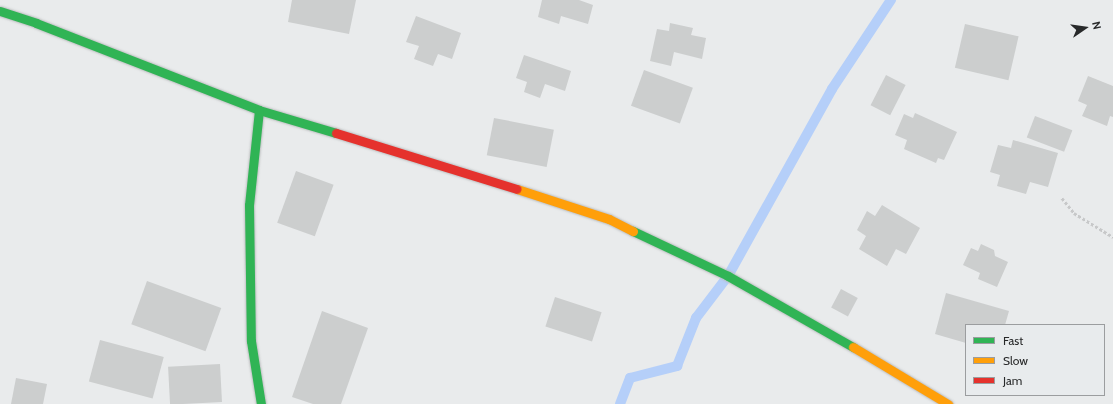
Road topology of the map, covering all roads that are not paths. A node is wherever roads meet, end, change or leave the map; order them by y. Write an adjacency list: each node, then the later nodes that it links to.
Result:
1 (0, 11): 2 (street)
2 (259, 110): 3 (street); 4 (street)
3 (261, 404)
4 (948, 404)

